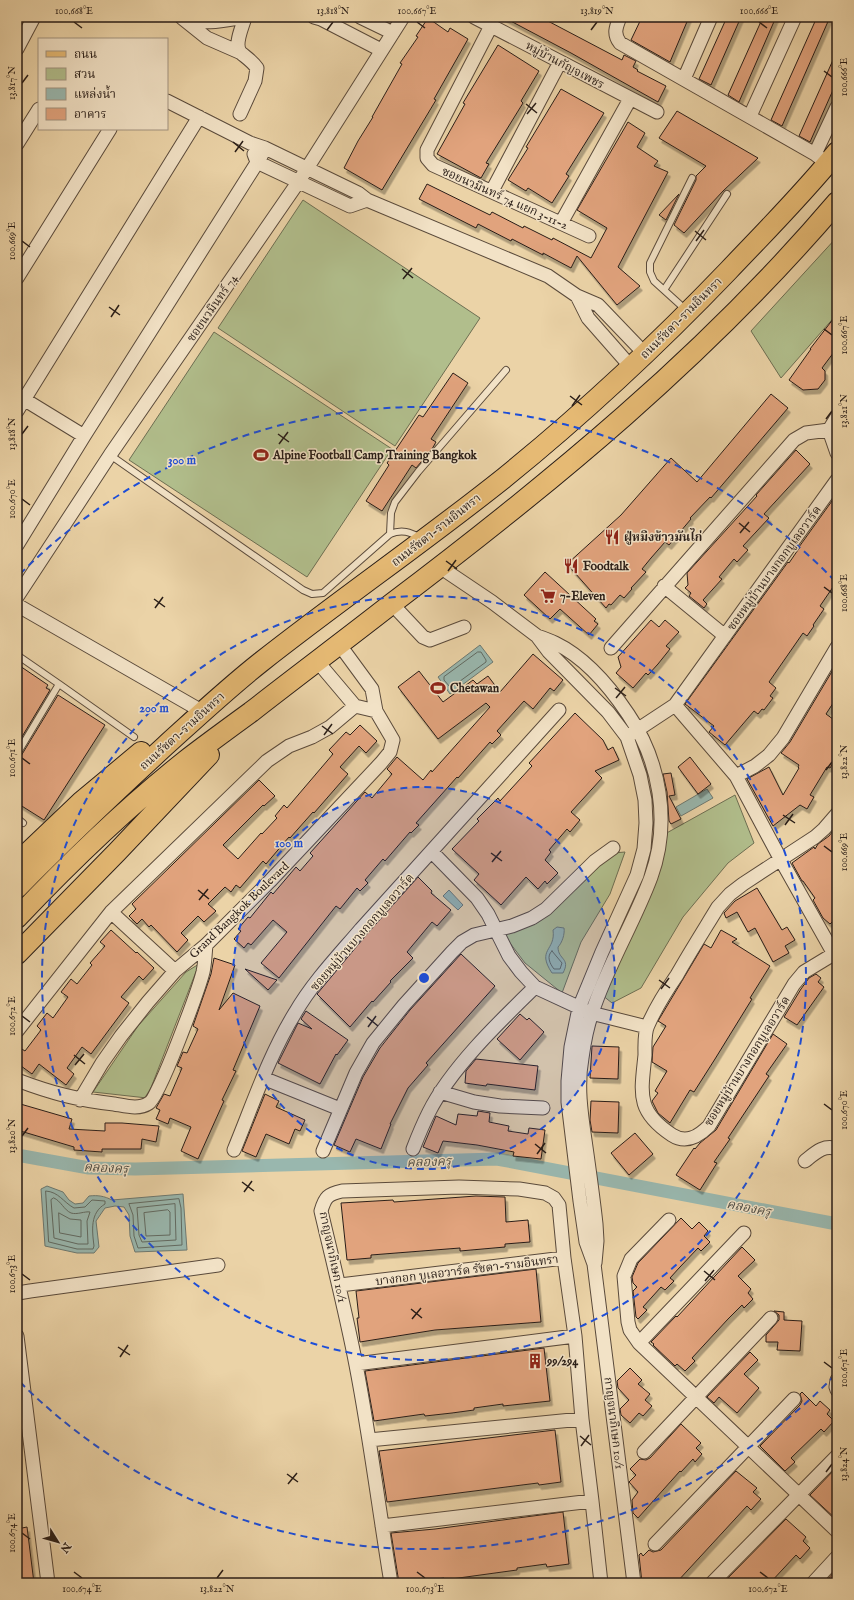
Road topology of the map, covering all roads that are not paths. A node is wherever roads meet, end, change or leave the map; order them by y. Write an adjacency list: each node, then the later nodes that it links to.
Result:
1 (34, 17): 12 (street)
2 (245, 17): 10 (street); 16 (street)
3 (314, 17): 15 (street)
4 (360, 17): 13 (street)
5 (403, 17): 13 (street, ซอยนวมินทร์ 74)
6 (474, 17): 11 (street, หมู่บ้านกัญจเพชร)
7 (620, 17): 18 (street)
8 (711, 17): 18 (street)
9 (795, 17): 25 (street)
10 (181, 18): 16 (street)
11 (491, 26): 17 (street, หมู่บ้านกัญจเพชร); 36 (street, ซอยนวมินทร์ 74 แยก 3-11-2)
12 (21, 32): 14 (street)
13 (393, 33): 15 (street, ซอยนวมินทร์ 74)
14 (17, 49)
15 (382, 50): 33 (street, ซอยนวมินทร์ 74)
16 (239, 52): 24 (street)
17 (560, 62): 19 (street, หมู่บ้านกัญจเพชร); 36 (street)
18 (684, 79): 25 (street)
19 (630, 99): 23 (street, หมู่บ้านกัญจเพชร); 40 (street)
20 (168, 102): 26 (street)
21 (837, 107): 31 (street)
22 (38, 111): 29 (street)
23 (657, 112)
24 (240, 114)
25 (750, 116): 31 (street)
26 (199, 117): 28 (street); 48 (street)
27 (109, 130): 42 (street)
28 (250, 143): 30 (street); 32 (street)
29 (17, 144)
30 (265, 148): 32 (street); 33 (street)
31 (827, 157): 45 (main road, ถนนรัชดา-รามอินทรา)
32 (257, 162): 35 (street); 52 (street)
33 (307, 168): 35 (street, ซอยนวมินทร์ 74); 38 (street)
34 (692, 178): 43 (lane)
35 (299, 181): 38 (street); 54 (street, ซอยนวมินทร์ 74)
36 (492, 191): 40 (street, ซอยนวมินทร์ 74 แยก 3-11-2)
37 (728, 194): 43 (lane)
38 (367, 200): 44 (street)
39 (837, 202): 59 (main road, ถนนรัชดา-รามอินทรา)
40 (562, 223): 41 (street, ซอยนวมินทร์ 74 แยก 3-11-2)
41 (589, 236)
42 (17, 278)
43 (664, 290): 45 (lane)
44 (577, 296): 46 (street); 46 (street)
45 (688, 312): 46 (main road, ถนนรัชดา-รามอินทรา)
46 (638, 361): 57 (main road, ถนนรัชดา-รามอินทรา)
47 (506, 370): 56 (lane)
48 (21, 398): 49 (street); 52 (street)
49 (17, 411)
50 (837, 417): 51 (street)
51 (829, 430): 53 (street); 60 (street)
52 (84, 436): 58 (street)
53 (837, 453)
54 (110, 454): 56 (lane); 61 (street, ซอยนวมินทร์ 74)
55 (837, 480): 66 (street, ซอยหมู่บ้านบางกอกบูเลอวาร์ด)
56 (390, 534): 57 (lane)
57 (425, 540): 73 (main road, ถนนรัชดา-รามอินทรา)
58 (17, 545)
59 (440, 567): 62 (main road, ถนนรัชดา-รามอินทรา); 65 (street)
60 (664, 586): 66 (street, ซอยหมู่บ้านบางกอกบูเลอวาร์ด); 69 (street)
61 (17, 597)
62 (392, 604): 64 (street); 67 (main road, ถนนรัชดา-รามอินทรา)
63 (17, 605): 76 (street)
64 (464, 627)
65 (537, 636): 80 (street); 82 (street)
66 (725, 636): 74 (street, ซอยหมู่บ้านบางกอกบูเลอวาร์ด)
67 (339, 644): 71 (main road, ถนนรัชดา-รามอินทรา); 78 (street, Grand Bangkok Boulevard)
68 (837, 647): 84 (street)
69 (611, 648)
70 (17, 655): 72 (lane)
71 (317, 661): 75 (street); 79 (main road, ถนนรัชดา-รามอินทรา)
72 (59, 684): 81 (lane); 83 (lane)
73 (221, 695): 76 (main road); 92 (main road, ถนนรัชดา-รามอินทรา)
74 (675, 704): 80 (street, ซอยหมู่บ้านบางกอกบูเลอวาร์ด); 84 (street, ซอยหมู่บ้านบางกอกบูเลอวาร์ด)
75 (355, 706): 78 (street); 93 (street)
76 (198, 709): 91 (main road)
77 (559, 710): 89 (street, ซอยหมู่บ้านบางกอกบูเลอวาร์ด)
78 (376, 711): 96 (street, Grand Bangkok Boulevard)
79 (249, 713): 94 (main road, ถนนรัชดา-รามอินทรา); 98 (main road)
80 (638, 729): 82 (street, ซอยหมู่บ้านบางกอกบูเลอวาร์ด); 102 (street)
81 (134, 737)
82 (627, 737): 101 (street)
83 (17, 754)
84 (736, 776): 90 (street, ซอยหมู่บ้านบางกอกบูเลอวาร์ด)
85 (837, 814): 90 (street, ซอยหมู่บ้านบางกอกบูเลอวาร์ด)
86 (17, 818): 87 (lane)
87 (23, 822)
88 (613, 848): 95 (street)
89 (432, 852): 95 (street); 105 (street, ซอยหมู่บ้านบางกอกบูเลอวาร์ด)
90 (781, 860): 97 (street, ซอยหมู่บ้านบางกอกบูเลอวาร์ด); 103 (street, ซอยหมู่บ้านบางกอกบูเลอวาร์ด)
91 (17, 863)
92 (17, 888)
93 (110, 912): 99 (street); 104 (street)
94 (17, 918)
95 (496, 929): 100 (street); 110 (street)
96 (206, 945): 99 (street, Grand Bangkok Boulevard); 108 (street)
97 (836, 953): 103 (street, ซอยหมู่บ้านบางกอกบูเลอวาร์ด)
98 (17, 954)
99 (175, 971): 108 (street, Grand Bangkok Boulevard)
100 (535, 987): 101 (street); 107 (street)
101 (578, 1008): 102 (street); 116 (street)
102 (591, 1013): 103 (street); 116 (street)
103 (647, 1027)
104 (17, 1031)
105 (264, 1078): 110 (street); 113 (street, ซอยหมู่บ้านบางกอกบูเลอวาร์ด)
106 (17, 1080): 108 (street)
107 (440, 1092): 109 (street); 111 (street)
108 (80, 1100)
109 (543, 1108)
110 (340, 1109): 114 (street)
111 (413, 1149)
112 (837, 1149): 115 (street)
113 (234, 1150)
114 (323, 1151)
115 (805, 1161)
116 (582, 1162): 120 (street, กาญจนาภิเษก 10/1); 120 (street, กาญจนาภิเษก 10/1)
117 (669, 1220): 127 (street)
118 (744, 1233): 127 (street)
119 (564, 1258): 122 (street, บางกอก บูเลอวาร์ด รัชดา-รามอินทรา); 122 (street, กาญจนาภิเษก 10/1); 126 (street, บางกอก บูเลอวาร์ด รัชดา-รามอินทรา)
120 (594, 1264): 147 (street, กาญจนาภิเษก 10/1)
121 (218, 1265): 123 (street)
122 (340, 1285): 128 (street, กาญจนาภิเษก 10/1)
123 (17, 1295)
124 (771, 1318): 131 (street)
125 (17, 1336): 144 (street)
126 (575, 1336): 128 (street); 133 (street, บางกอก บูเลอวาร์ด รัชดา-รามอินทรา)
127 (639, 1343): 131 (street)
128 (356, 1364): 134 (street, กาญจนาภิเษก 10/1)
129 (837, 1380): 130 (street)
130 (837, 1390)
131 (696, 1397): 135 (street); 136 (street)
132 (794, 1399): 135 (street)
133 (582, 1419): 134 (street); 139 (street, บางกอก บูเลอวาร์ด รัชดา-รามอินทรา)
134 (370, 1440): 140 (street, กาญจนาภิเษก 10/1)
135 (748, 1447): 138 (street); 142 (street)
136 (644, 1452)
137 (837, 1456): 138 (street)
138 (799, 1495): 141 (street); 148 (street)
139 (592, 1501): 140 (street); 146 (street, บางกอก บูเลอวาร์ด รัชดา-รามอินทรา)
140 (382, 1526): 145 (street, กาญจนาภิเษก 10/1)
141 (837, 1531)
142 (655, 1544)
143 (837, 1557): 149 (street)
144 (48, 1583)
145 (391, 1583)
146 (600, 1583)
147 (634, 1583)
148 (712, 1583)
149 (813, 1583)

